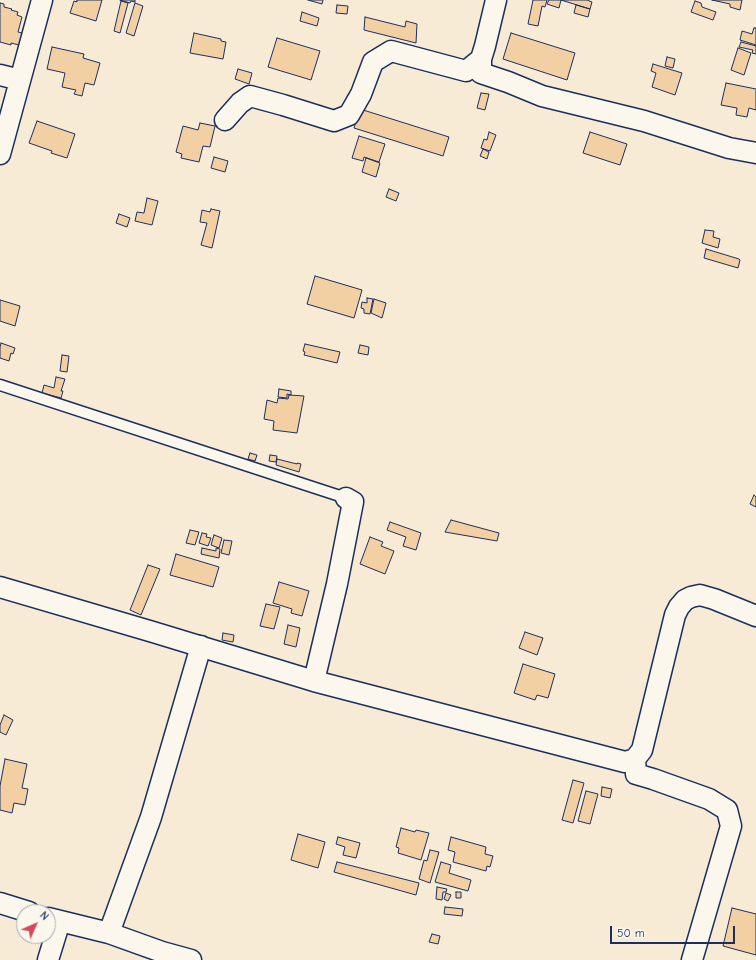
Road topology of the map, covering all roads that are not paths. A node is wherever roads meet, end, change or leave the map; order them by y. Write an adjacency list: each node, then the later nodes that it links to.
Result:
1 (42, 0): 5 (street)
2 (496, 0): 3 (street)
3 (481, 59): 6 (street); 7 (street)
4 (0, 75): 5 (street)
5 (20, 80): 8 (street)
6 (225, 120)
7 (756, 153)
8 (0, 154)
9 (0, 385): 10 (lane)
10 (346, 498): 14 (street)
11 (0, 587): 13 (street)
12 (756, 616): 15 (street)
13 (201, 646): 14 (street); 19 (street)
14 (314, 681): 15 (street)
15 (635, 759): 23 (street)
16 (0, 903): 17 (street)
17 (16, 908)
18 (56, 920): 19 (street)
19 (109, 933): 22 (street)
20 (50, 944): 21 (street)
21 (48, 960)
22 (191, 960)
23 (692, 960)

